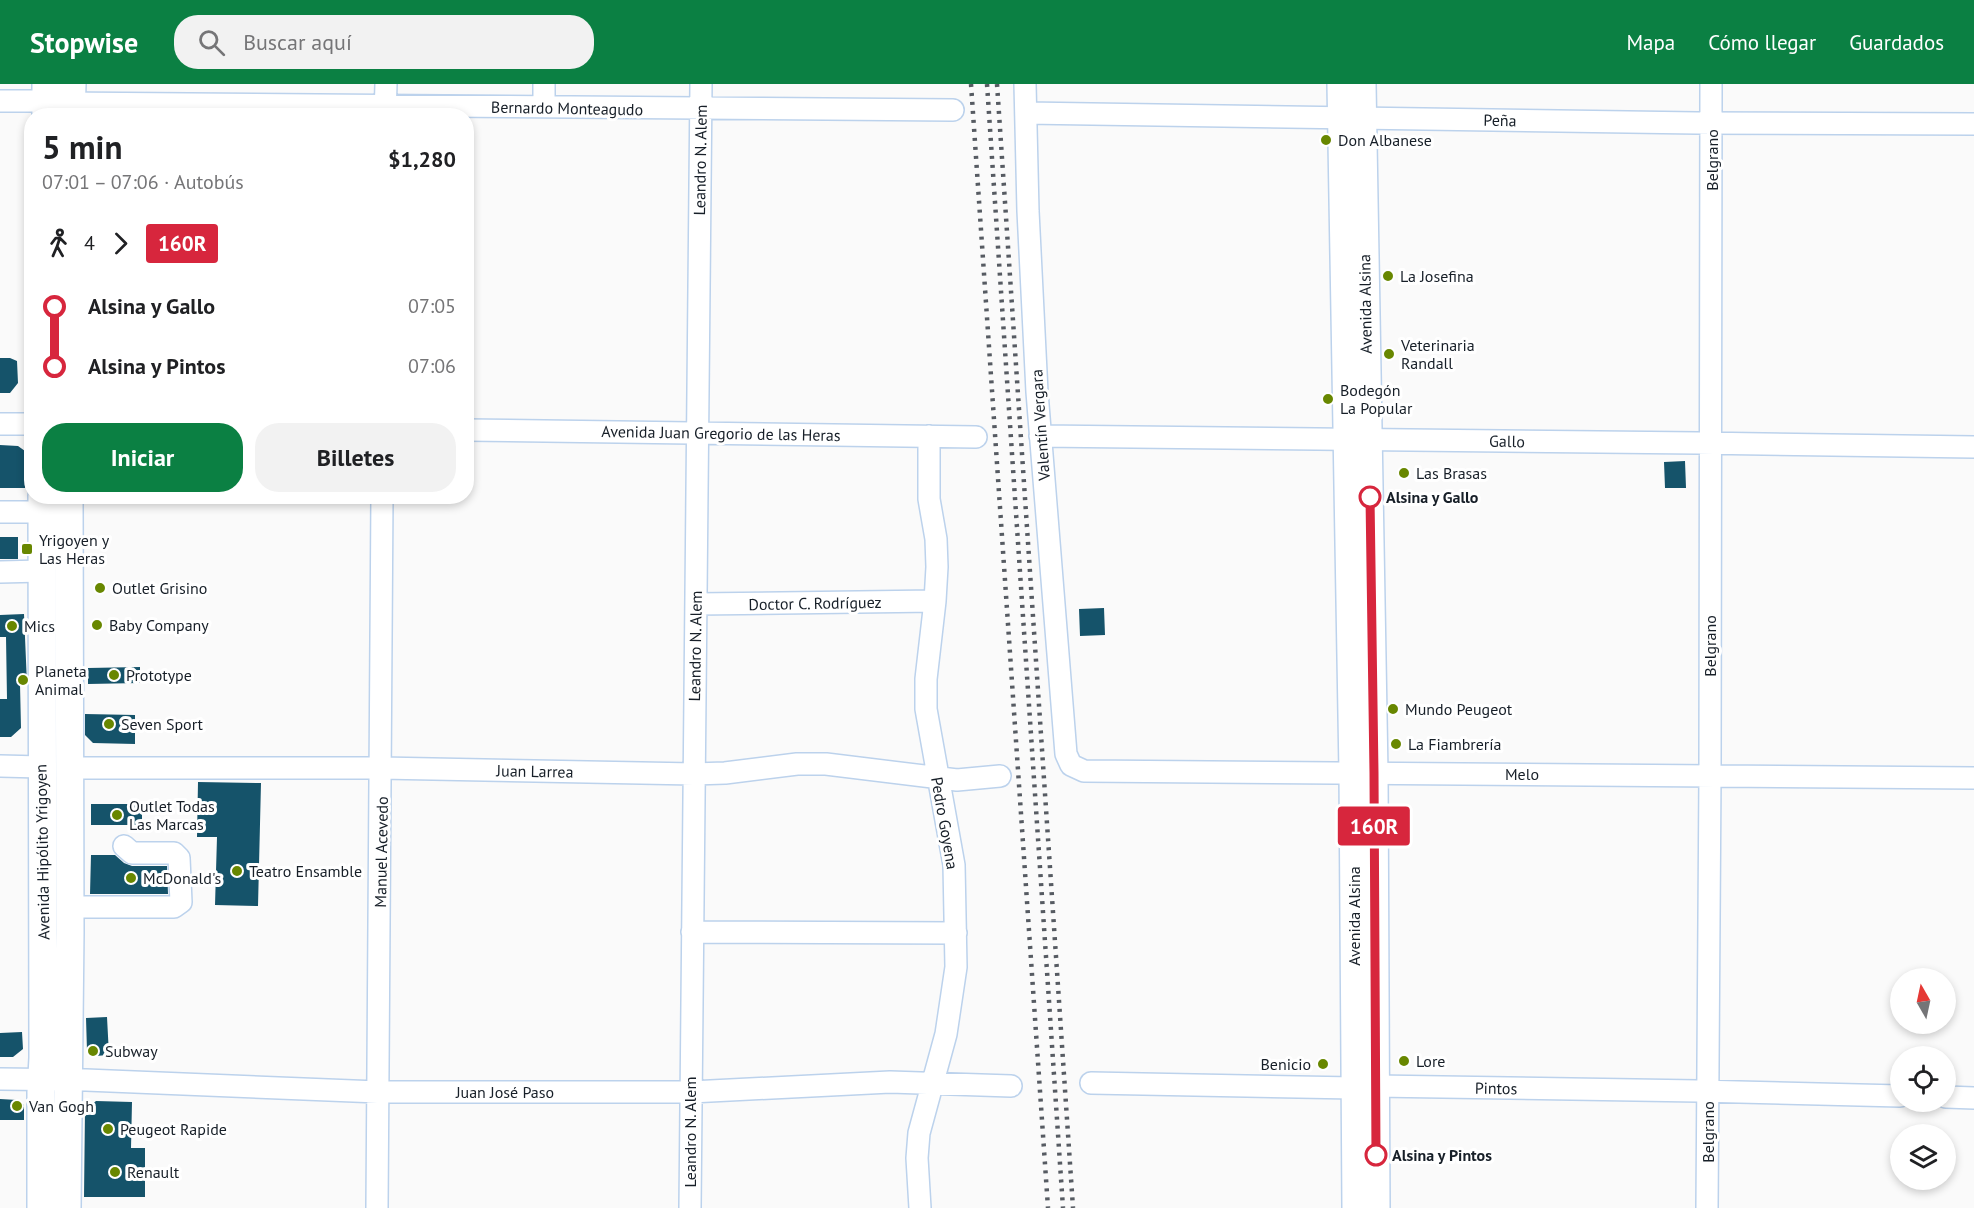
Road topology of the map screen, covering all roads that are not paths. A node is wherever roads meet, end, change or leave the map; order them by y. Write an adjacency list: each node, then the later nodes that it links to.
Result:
1 (544, 84): 10 (street)
2 (701, 84): 13 (street, Leandro N. Alem)
3 (1025, 84): 15 (street, Valentín Vergara)
4 (1341, 84): 16 (main road, Avenida Alsina)
5 (1362, 84): 16 (main road, Avenida Alsina)
6 (1712, 84): 17 (street, Belgrano)
7 (0, 101): 8 (street, Bernardo Monteagudo)
8 (59, 101): 11 (street, Bernardo Monteagudo)
9 (386, 102): 10 (street, Bernardo Monteagudo); 12 (street, Bernardo Monteagudo)
10 (544, 107): 13 (street, Bernardo Monteagudo)
11 (99, 108)
12 (145, 108)
13 (700, 110): 14 (street, Bernardo Monteagudo); 22 (street, Leandro N. Alem)
14 (953, 110)
15 (1026, 113): 16 (street, Peña); 24 (street, Valentín Vergara)
16 (1352, 118): 17 (street, Peña); 26 (main road, Avenida Alsina)
17 (1712, 123): 18 (street, Peña); 27 (street, Belgrano)
18 (1974, 124)
19 (0, 424): 20 (street)
20 (24, 424)
21 (474, 430): 22 (street, Avenida Juan Gregorio de las Heras)
22 (697, 433): 23 (street, Avenida Juan Gregorio de las Heras); 36 (street, Leandro N. Alem)
23 (929, 436): 25 (street, Avenida Juan Gregorio de las Heras); 35 (street, Pedro Goyena)
24 (1040, 436): 26 (street, Gallo); 37 (street, Valentín Vergara)
25 (976, 437)
26 (1357, 440): 27 (street, Gallo); 42 (main road, Avenida Alsina)
27 (1710, 443): 28 (street, Gallo); 44 (street, Belgrano)
28 (1974, 447)
29 (42, 504): 32 (street); 33 (main road, Avenida Hipólito Yrigoyen)
30 (69, 504): 40 (main road, Avenida Hipólito Yrigoyen)
31 (382, 504): 41 (street, Manuel Acevedo)
32 (0, 512)
33 (42, 571): 34 (street); 39 (main road, Avenida Hipólito Yrigoyen)
34 (0, 572)
35 (935, 602): 36 (street, Doctor C. Rodríguez); 46 (street, Pedro Goyena)
36 (696, 604): 43 (street, Leandro N. Alem)
37 (1071, 765): 42 (street, Melo)
38 (0, 766): 39 (street)
39 (41, 767): 53 (main road, Avenida Hipólito Yrigoyen)
40 (69, 768): 41 (street, Juan Larrea); 49 (main road, Avenida Hipólito Yrigoyen)
41 (381, 768): 43 (street, Juan Larrea); 59 (street, Manuel Acevedo)
42 (1364, 772): 44 (street, Melo); 58 (main road, Avenida Alsina)
43 (694, 774): 46 (street, Juan Larrea); 50 (street, Leandro N. Alem)
44 (1710, 775): 47 (street, Melo); 61 (street, Belgrano)
45 (1000, 776): 46 (street, Juan Larrea)
46 (937, 777): 51 (street, Pedro Goyena)
47 (1974, 778)
48 (124, 846): 49 (street)
49 (70, 907): 54 (main road, Avenida Hipólito Yrigoyen)
50 (692, 932): 51 (street); 60 (street, Leandro N. Alem)
51 (956, 933): 55 (street, Pedro Goyena)
52 (0, 1079): 53 (street, Juan José Paso)
53 (42, 1080): 54 (street, Juan José Paso); 65 (main road, Avenida Hipólito Yrigoyen)
54 (69, 1080): 59 (street, Juan José Paso); 66 (main road, Avenida Hipólito Yrigoyen)
55 (933, 1082): 57 (street, Juan José Paso); 60 (street, Juan José Paso); 69 (street, Pedro Goyena)
56 (1091, 1083): 58 (street, Pintos)
57 (1011, 1086)
58 (1365, 1087): 61 (street, Pintos); 70 (main road, Avenida Alsina); 71 (main road, Avenida Alsina)
59 (378, 1092): 60 (street, Juan José Paso); 67 (street, Manuel Acevedo)
60 (691, 1092): 68 (street, Leandro N. Alem)
61 (1708, 1092): 62 (street, Pintos); 72 (street, Belgrano)
62 (1890, 1096)
63 (1956, 1097): 64 (street)
64 (1974, 1098)
65 (40, 1208)
66 (68, 1208)
67 (377, 1208)
68 (690, 1208)
69 (920, 1208)
70 (1356, 1208)
71 (1377, 1208)
72 (1707, 1208)

